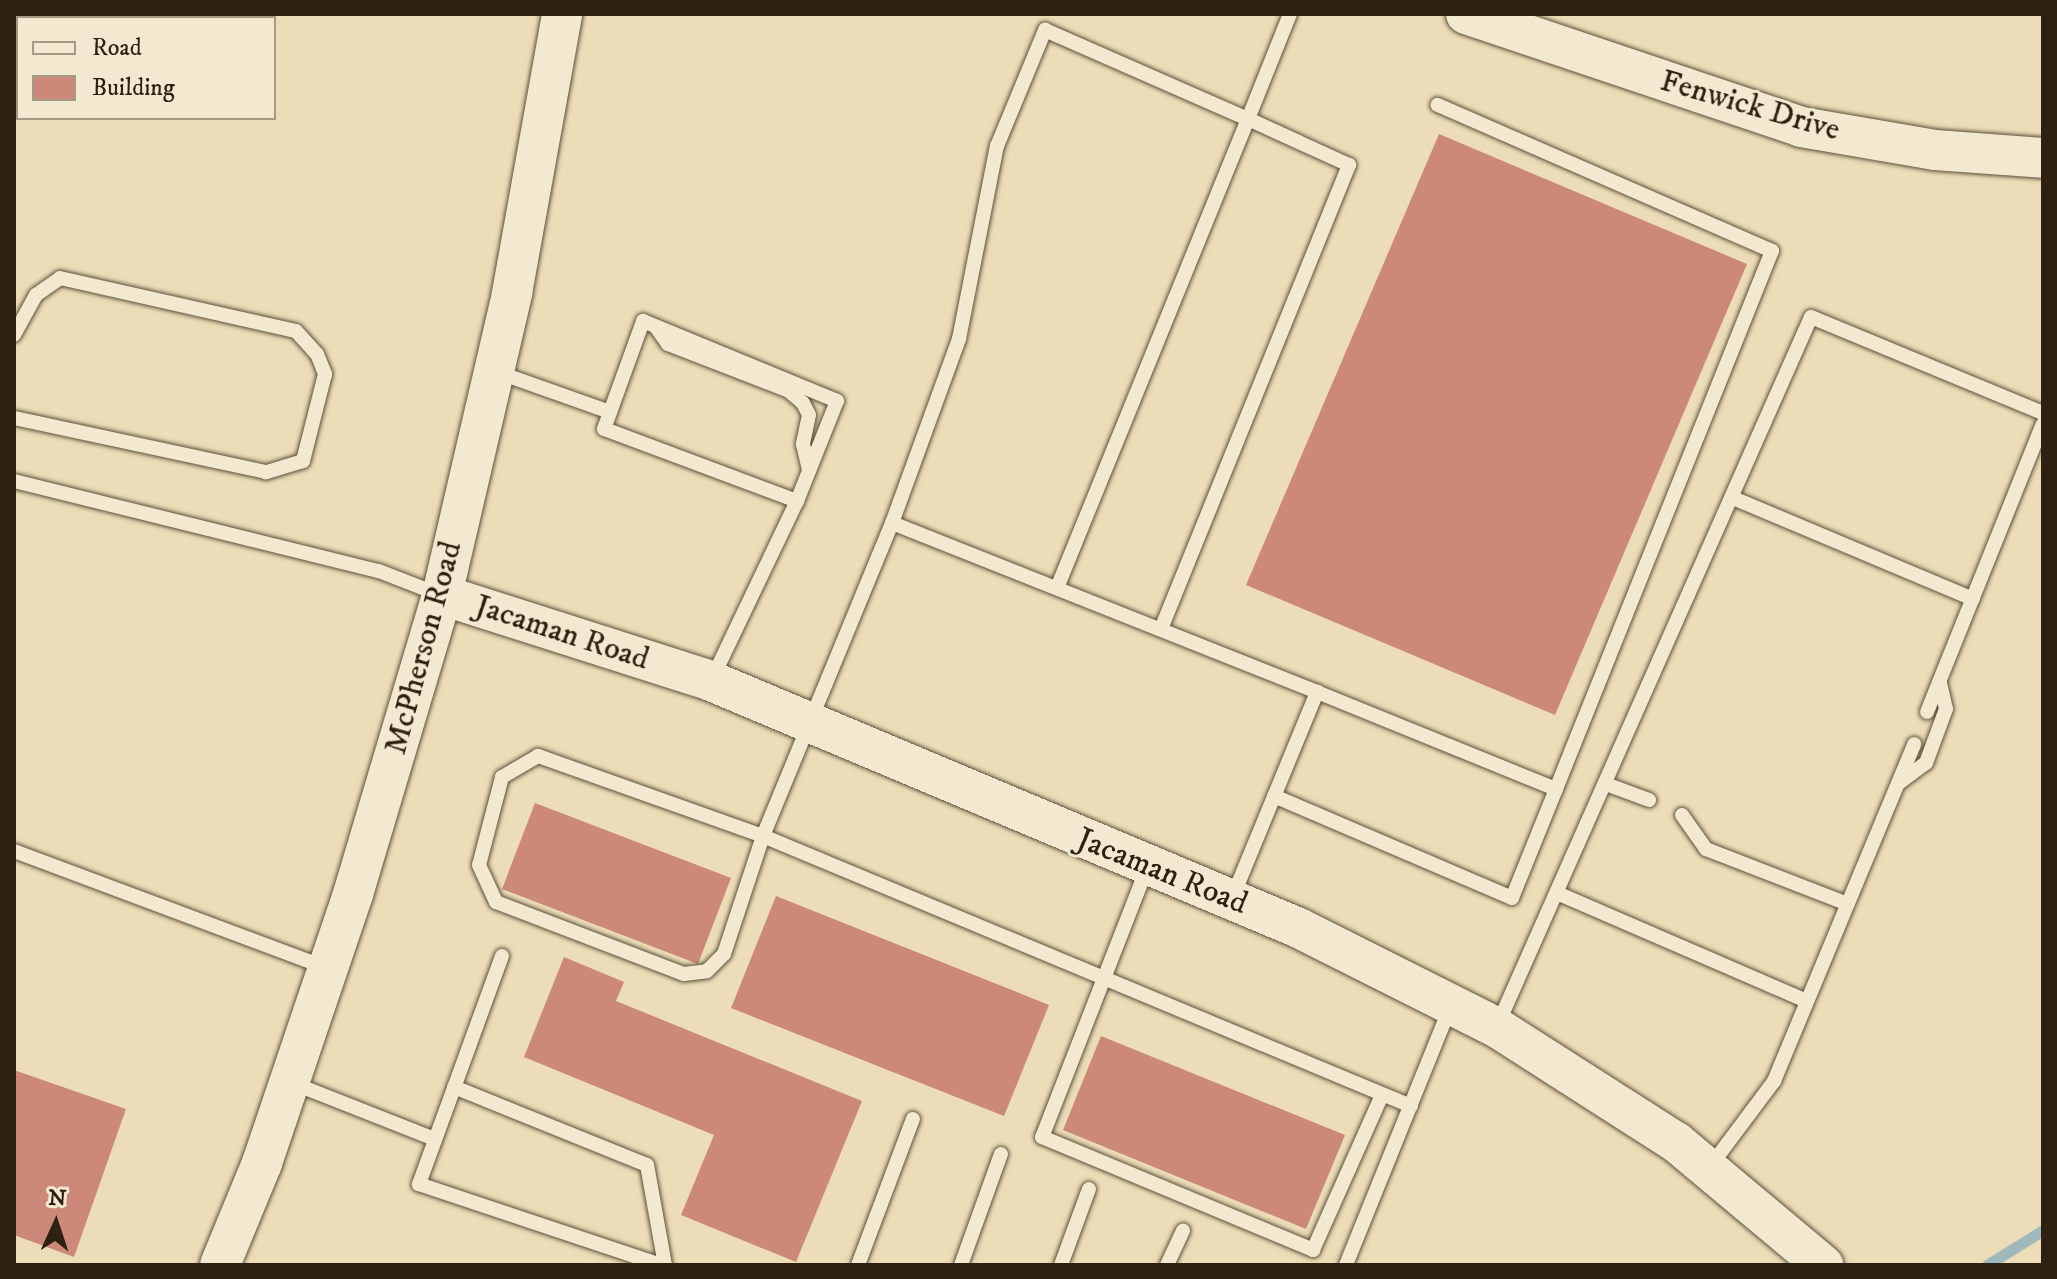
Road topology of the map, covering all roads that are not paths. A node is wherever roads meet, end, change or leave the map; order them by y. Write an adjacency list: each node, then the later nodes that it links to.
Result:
1 (562, 14): 9 (main road, McPherson Road)
2 (1290, 14): 5 (lane)
3 (1466, 14): 6 (main road, Fenwick Drive)
4 (1438, 105): 31 (lane)
5 (1248, 119): 18 (lane); 19 (lane); 22 (lane)
6 (2043, 158)
7 (655, 326): 10 (lane); 14 (lane); 14 (lane)
8 (14, 335): 12 (lane)
9 (492, 371): 10 (lane); 20 (main road, McPherson Road)
10 (610, 412): 17 (lane)
11 (2043, 413): 16 (lane)
12 (14, 418)
13 (2043, 424): 21 (lane)
14 (809, 471): 17 (lane)
15 (14, 481): 20 (lane)
16 (1733, 498): 21 (lane); 30 (lane)
17 (797, 501): 23 (lane)
18 (892, 523): 19 (lane); 27 (lane)
19 (1057, 588): 22 (lane)
20 (442, 595): 23 (main road, Jacaman Road); 42 (main road, McPherson Road)
21 (1973, 599): 24 (lane)
22 (1161, 629): 25 (lane)
23 (711, 681): 27 (main road, Jacaman Road)
24 (1939, 682): 26 (lane); 29 (lane)
25 (1317, 692): 31 (lane); 32 (lane)
26 (1927, 712)
27 (811, 727): 35 (lane); 37 (main road, Jacaman Road)
28 (1914, 744): 29 (lane)
29 (1898, 783): 40 (lane)
30 (1606, 784): 33 (lane); 38 (lane)
31 (1556, 789): 32 (lane)
32 (1274, 796): 39 (lane)
33 (1649, 800)
34 (1682, 815): 40 (lane)
35 (763, 836): 35 (lane); 43 (lane)
36 (14, 851): 42 (lane)
37 (1148, 867): 39 (main road, Jacaman Road); 43 (lane)
38 (1557, 893): 44 (lane); 46 (lane)
39 (1231, 901): 45 (main road, Jacaman Road)
40 (1848, 904): 44 (lane)
41 (502, 956): 48 (lane)
42 (328, 969): 47 (main road, McPherson Road)
43 (1105, 974): 49 (lane); 49 (lane)
44 (1807, 1001): 54 (lane)
45 (1451, 1005): 46 (main road, Jacaman Road); 50 (lane)
46 (1496, 1027): 54 (main road, Jacaman Road)
47 (289, 1082): 52 (lane); 58 (main road, McPherson Road)
48 (454, 1087): 52 (lane); 59 (lane)
49 (1382, 1095): 50 (lane)
50 (1411, 1106): 64 (lane)
51 (913, 1119): 60 (lane)
52 (435, 1139): 59 (lane)
53 (1001, 1154): 61 (lane)
54 (1709, 1169): 57 (main road, Jacaman Road)
55 (1089, 1189): 62 (lane)
56 (1183, 1230): 63 (lane)
57 (1811, 1253)
58 (220, 1265)
59 (663, 1265)
60 (858, 1265)
61 (961, 1265)
62 (1061, 1265)
63 (1167, 1265)
64 (1346, 1265)

